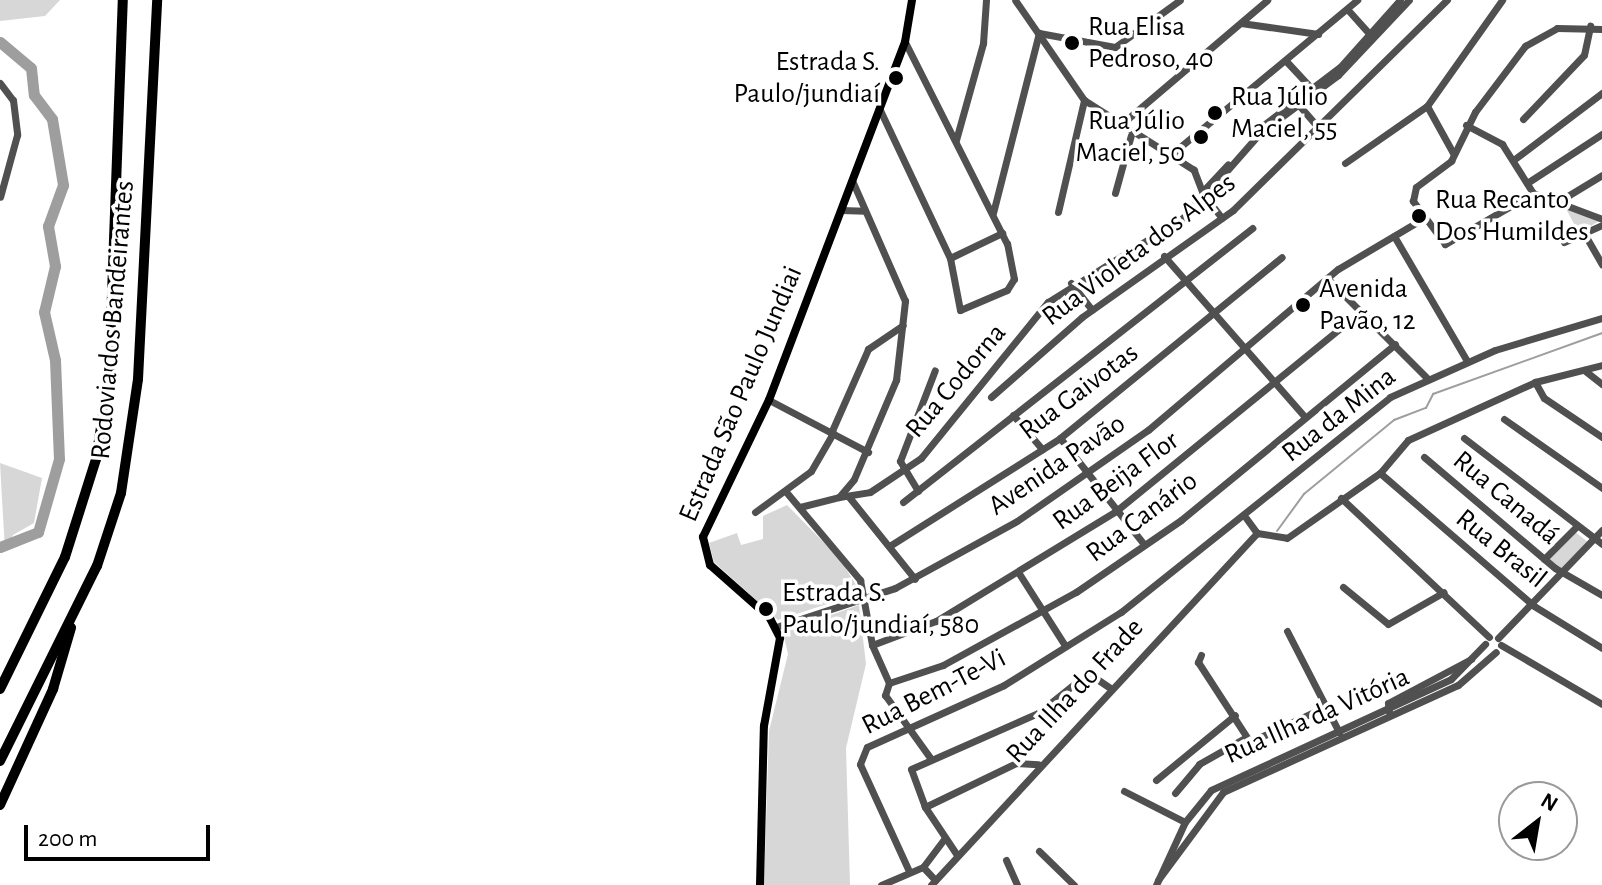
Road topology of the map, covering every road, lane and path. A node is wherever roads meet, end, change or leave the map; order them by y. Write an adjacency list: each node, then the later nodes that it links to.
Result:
1 (123, 0): 141 (highway, Rodovia dos Bandeirantes)
2 (157, 0): 130 (highway, Rodovia dos Bandeirantes)
3 (912, 0): 20 (main road, Estrada São Paulo Jundiai)
4 (986, 0): 37 (street)
5 (1015, 0): 18 (street)
6 (1180, 0): 18 (street)
7 (1267, 0): 14 (street)
8 (1357, 0): 13 (street)
9 (1400, 0): 17 (street)
10 (1409, 0): 21 (street)
11 (1447, 0): 34 (street, Rua Violeta dos Alpes)
12 (1502, 0): 28 (street)
13 (1348, 10): 17 (street); 19 (street)
14 (1241, 23): 19 (street); 32 (street)
15 (1590, 26): 16 (street); 30 (street); 31 (street)
16 (1602, 29)
17 (1368, 32): 21 (street)
18 (1039, 33): 26 (street); 55 (street)
19 (1318, 34): 22 (street)
20 (905, 42): 29 (main road, Estrada São Paulo Jundiai); 37 (street)
21 (1352, 54): 24 (street)
22 (1286, 61): 24 (street); 39 (street)
23 (0, 83): 49 (street)
24 (1306, 93): 27 (street); 33 (street)
25 (1602, 93): 40 (street)
26 (1084, 100): 32 (street); 54 (street)
27 (1297, 103): 33 (street); 34 (street)
28 (1427, 106): 38 (street); 41 (street)
29 (879, 108): 43 (main road, Estrada São Paulo Jundiai); 67 (street)
30 (1523, 119)
31 (1466, 125): 38 (street); 44 (street)
32 (1118, 127): 36 (street)
33 (1261, 128): 45 (street)
34 (1320, 129): 57 (street, Rua Violeta dos Alpes)
35 (1602, 134): 44 (street)
36 (1131, 135): 39 (street); 46 (street)
37 (956, 140): 55 (street)
38 (1453, 153): 58 (street)
39 (1168, 157): 47 (street)
40 (1516, 158)
41 (1345, 163)
42 (1602, 175): 51 (street)
43 (852, 180): 52 (main road, Estrada São Paulo Jundiai); 53 (street)
44 (1527, 183): 48 (street)
45 (1211, 184): 47 (street, Rua Codorna); 50 (street)
46 (1115, 193)
47 (1203, 193): 50 (street); 71 (street, Rua Codorna)
48 (1533, 193): 51 (street); 58 (street)
49 (0, 197)
50 (1209, 202): 57 (street)
51 (1556, 203): 56 (street)
52 (841, 210): 53 (street); 88 (main road, Estrada São Paulo Jundiai)
53 (865, 211): 76 (street)
54 (1058, 212)
55 (993, 213): 61 (street)
56 (1600, 215)
57 (1222, 218): 65 (street, Rua Violeta dos Alpes)
58 (1424, 218): 63 (street, Avenida Pavão)
59 (1602, 225): 62 (street)
60 (1253, 228): 70 (street)
61 (1002, 233): 67 (street); 67 (street)
62 (1585, 235): 64 (street); 68 (street)
63 (1394, 236): 69 (street, Avenida Pavão); 79 (street)
64 (1564, 242)
65 (1164, 256): 70 (street); 72 (street, Rua Violeta dos Alpes)
66 (1282, 257): 74 (street, Rua Gaivotas)
67 (950, 258)
68 (1602, 265)
69 (1327, 278): 73 (street); 78 (street, Avenida Pavão)
70 (1184, 282): 74 (street); 89 (street)
71 (1071, 283): 72 (street); 99 (street, Rua Codorna)
72 (1092, 310): 87 (street, Rua Violeta dos Alpes)
73 (1360, 312): 77 (street); 85 (street, Rua Beija Flor)
74 (1212, 314): 78 (street); 94 (street, Rua Gaivotas)
75 (1602, 318): 79 (street, Rua da Mina)
76 (903, 325): 92 (street); 97 (street)
77 (1395, 344): 83 (street); 90 (street, Rua Canário)
78 (1244, 350): 85 (street); 101 (street, Avenida Pavão)
79 (1467, 361): 83 (street, Rua da Mina)
80 (1602, 365): 82 (street)
81 (935, 370): 99 (street)
82 (1584, 370): 84 (street); 86 (street)
83 (1426, 377): 112 (street, Rua da Mina)
84 (1535, 382): 93 (street); 100 (street)
85 (1274, 384): 90 (street); 110 (street, Rua Beija Flor)
86 (1602, 384)
87 (991, 397)
88 (769, 400): 92 (street); 131 (main road, Estrada São Paulo Jundiai)
89 (1013, 415): 96 (street); 103 (street)
90 (1303, 415): 117 (street, Rua Canário)
91 (1504, 419): 102 (street)
92 (832, 433): 97 (street); 104 (street)
93 (1602, 437)
94 (1060, 438): 96 (street, Rua Gaivotas); 101 (street)
95 (1464, 438): 113 (street)
96 (1042, 449): 118 (street, Rua Gaivotas)
97 (868, 452): 105 (street)
98 (1424, 457): 119 (street, Rua Canadá)
99 (901, 473): 103 (street); 106 (street, Rua Codorna)
100 (1380, 473): 107 (street); 128 (street, Rua Brasil)
101 (1087, 474): 110 (street); 123 (street, Avenida Pavão)
102 (1602, 488)
103 (918, 491): 108 (street)
104 (787, 493): 109 (street); 111 (street)
105 (839, 497): 106 (street, Rua Codorna); 109 (street, Rua Codorna)
106 (849, 497): 118 (street)
107 (1341, 498): 115 (street); 125 (street)
108 (903, 502)
109 (800, 507): 127 (street)
110 (1116, 511): 117 (street); 120 (street, Rua Beija Flor)
111 (755, 512)
112 (1246, 518): 115 (street); 121 (street, Rua da Mina)
113 (1577, 526): 116 (street); 119 (street)
114 (1602, 530): 116 (street, Rua Ilha da Vitória)
115 (1257, 533): 140 (street, Rua Ilha do Frade)
116 (1599, 542): 122 (street, Rua Ilha da Vitória)
117 (1143, 543): 129 (street, Rua Canário)
118 (891, 545): 123 (street)
119 (1544, 559): 122 (street, Rua Canadá)
120 (1018, 572): 129 (street); 135 (street, Rua Beija Flor)
121 (1172, 575): 134 (street, Rua Bem-Te-Vi)
122 (1565, 575): 126 (street, Rua Canadá); 128 (street, Rua Ilha da Vitória)
123 (915, 579): 127 (street, Avenida Pavão)
124 (1343, 587): 125 (street)
125 (1444, 592): 133 (street)
126 (1602, 595)
127 (867, 596): 131 (street, Avenida Pavão); 135 (street)
128 (1534, 606): 136 (street, Rua Ilha da Vitória); 137 (street, Rua Brasil)
129 (1046, 607): 134 (street); 139 (street, Rua Canário)
130 (72, 618): 150 (highway, Rodovia dos Bandeirantes); 155 (highway)
131 (776, 627): 167 (main road)
132 (1287, 631): 143 (street)
133 (1487, 640): 136 (street); 136 (street); 144 (street, Rua Ilha da Vitória)
134 (1064, 644): 146 (street, Rua Bem-Te-Vi)
135 (872, 645): 139 (street)
136 (1498, 645): 142 (street); 144 (street, Rua Ilha da Vitória)
137 (1602, 648)
138 (1201, 655): 145 (street)
139 (889, 683): 146 (street)
140 (1109, 687): 149 (street); 151 (street, Rua Ilha do Frade)
141 (0, 689)
142 (1602, 704)
143 (1327, 706): 147 (street); 148 (street)
144 (1390, 714): 147 (street, Rua Ilha da Vitória); 159 (street, Rua Ilha da Vitória)
145 (1235, 715): 148 (street); 152 (street)
146 (905, 726): 149 (street); 164 (street, Rua Bem-Te-Vi)
147 (1339, 732): 157 (street, Rua Ilha da Vitória)
148 (1245, 738): 154 (street)
149 (931, 759): 156 (street)
150 (0, 761)
151 (1038, 764): 156 (street); 161 (street, Rua Ilha do Frade)
152 (1156, 780)
153 (1124, 791): 157 (street)
154 (1175, 793)
155 (0, 805)
156 (925, 807): 158 (street)
157 (1185, 822): 159 (street, Rua Ilha da Vitória)
158 (945, 838): 161 (street); 163 (street)
159 (1182, 838): 166 (street, Rua Ilha da Vitória)
160 (1039, 851): 170 (street)
161 (957, 855): 165 (street, Rua Ilha do Frade)
162 (1006, 860): 169 (street)
163 (923, 867): 164 (street); 165 (street)
164 (908, 869): 168 (street)
165 (933, 883)
166 (1156, 884)
167 (760, 885)
168 (881, 885)
169 (1017, 885)
170 (1074, 885)

